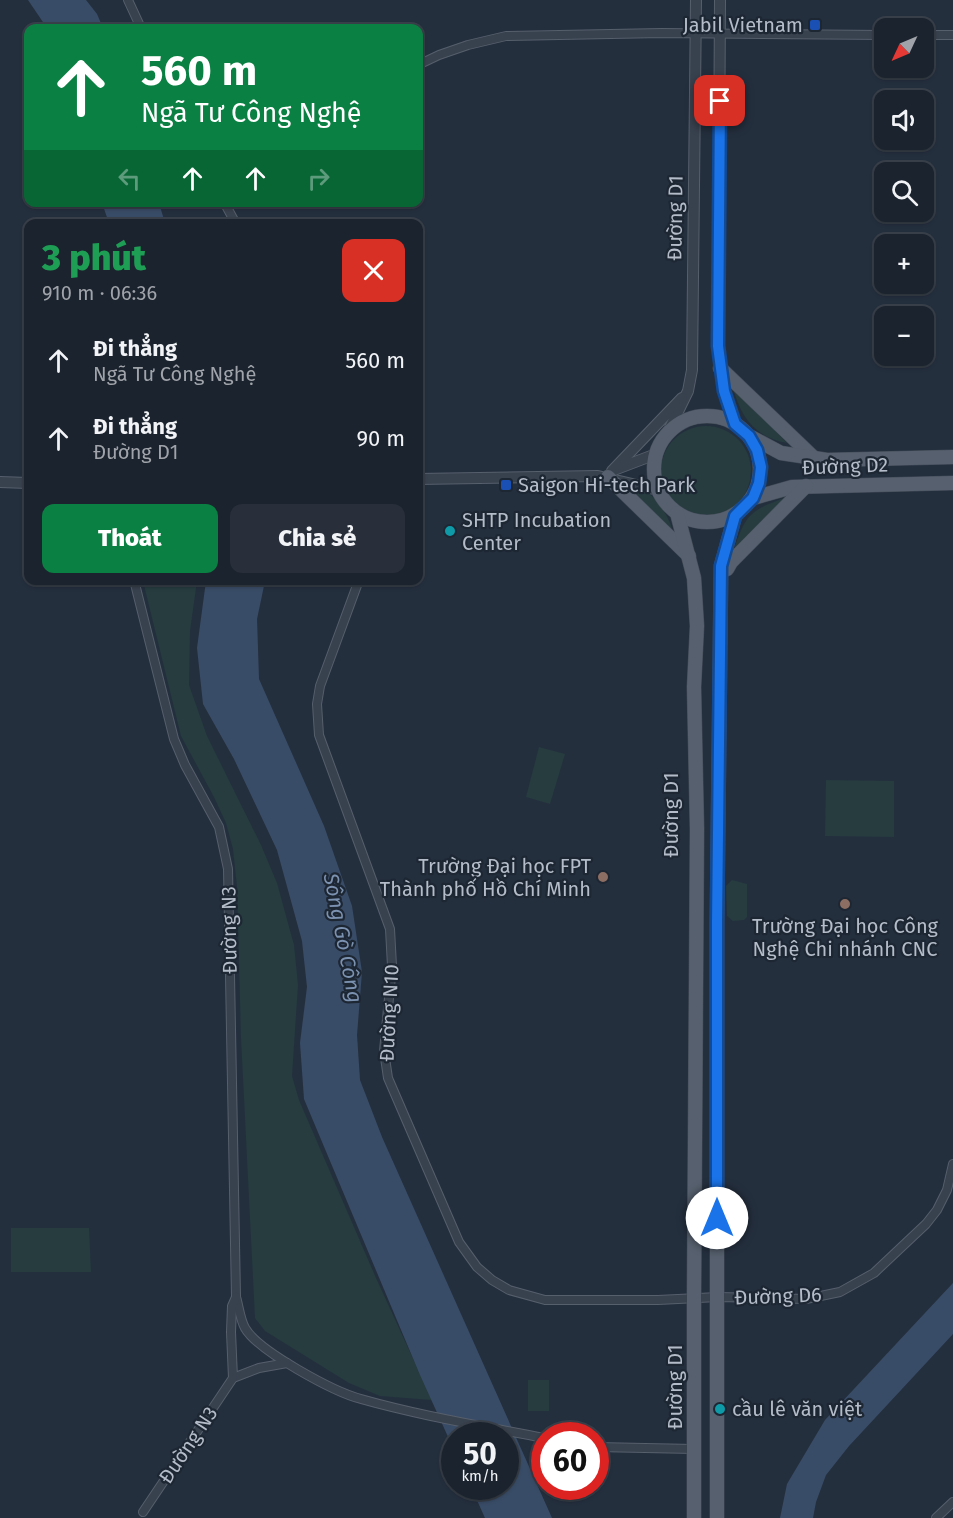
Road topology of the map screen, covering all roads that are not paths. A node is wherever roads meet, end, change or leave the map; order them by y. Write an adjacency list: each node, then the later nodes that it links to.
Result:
1 (128, 0): 4 (street)
2 (696, 0): 5 (street, Đường D1)
3 (720, 0): 6 (street)
4 (139, 24)
5 (697, 33): 6 (street); 10 (street); 12 (street, Đường D1)
6 (721, 34): 7 (street); 11 (street)
7 (874, 35)
8 (934, 35): 9 (street)
9 (953, 35)
10 (423, 63)
11 (720, 368): 13 (street); 19 (main road)
12 (688, 391): 14 (street, Đường D1); 21 (street)
13 (735, 424): 14 (main road); 15 (main road)
14 (668, 432): 17 (main road)
15 (749, 436): 19 (main road, Đường D2); 29 (main road)
16 (953, 450): 20 (main road, Đường D2)
17 (656, 454): 21 (street); 27 (main road)
18 (953, 457): 20 (main road, Đường D2)
19 (814, 458): 20 (main road, Đường D2)
20 (866, 458)
21 (606, 475): 22 (street); 27 (street); 33 (main road)
22 (423, 479)
23 (0, 482): 24 (street)
24 (24, 483)
25 (946, 483): 26 (main road, Đường D2); 28 (main road, Đường D2)
26 (806, 486): 29 (main road, Đường D2); 34 (main road)
27 (658, 490): 30 (main road)
28 (953, 491)
29 (753, 498): 31 (main road)
30 (677, 513): 31 (main road); 33 (main road, Đường D1)
31 (735, 516): 32 (main road)
32 (724, 554): 34 (main road); 37 (main road)
33 (690, 558): 38 (main road, Đường D1)
34 (726, 575): 37 (main road)
35 (135, 585): 41 (street, Đường N3)
36 (357, 585): 43 (street, Đường N10)
37 (718, 727): 39 (main road)
38 (697, 986): 39 (main road); 43 (main road, Đường D1)
39 (717, 986): 42 (main road)
40 (953, 1164): 42 (street, Đường D6)
41 (236, 1297): 45 (street, Đường N3); 46 (street, Đường N3)
42 (718, 1297): 43 (street, Đường N10); 44 (main road)
43 (694, 1298): 49 (main road, Đường D1)
44 (718, 1339): 53 (main road); 54 (main road)
45 (287, 1363): 46 (street); 47 (street, Đường N3)
46 (233, 1378): 51 (street, Đường N3)
47 (531, 1436)
48 (609, 1447): 49 (street)
49 (694, 1449): 52 (main road, Đường D1)
50 (953, 1502): 55 (street)
51 (143, 1512)
52 (694, 1518)
53 (717, 1518)
54 (724, 1518)
55 (936, 1518)

